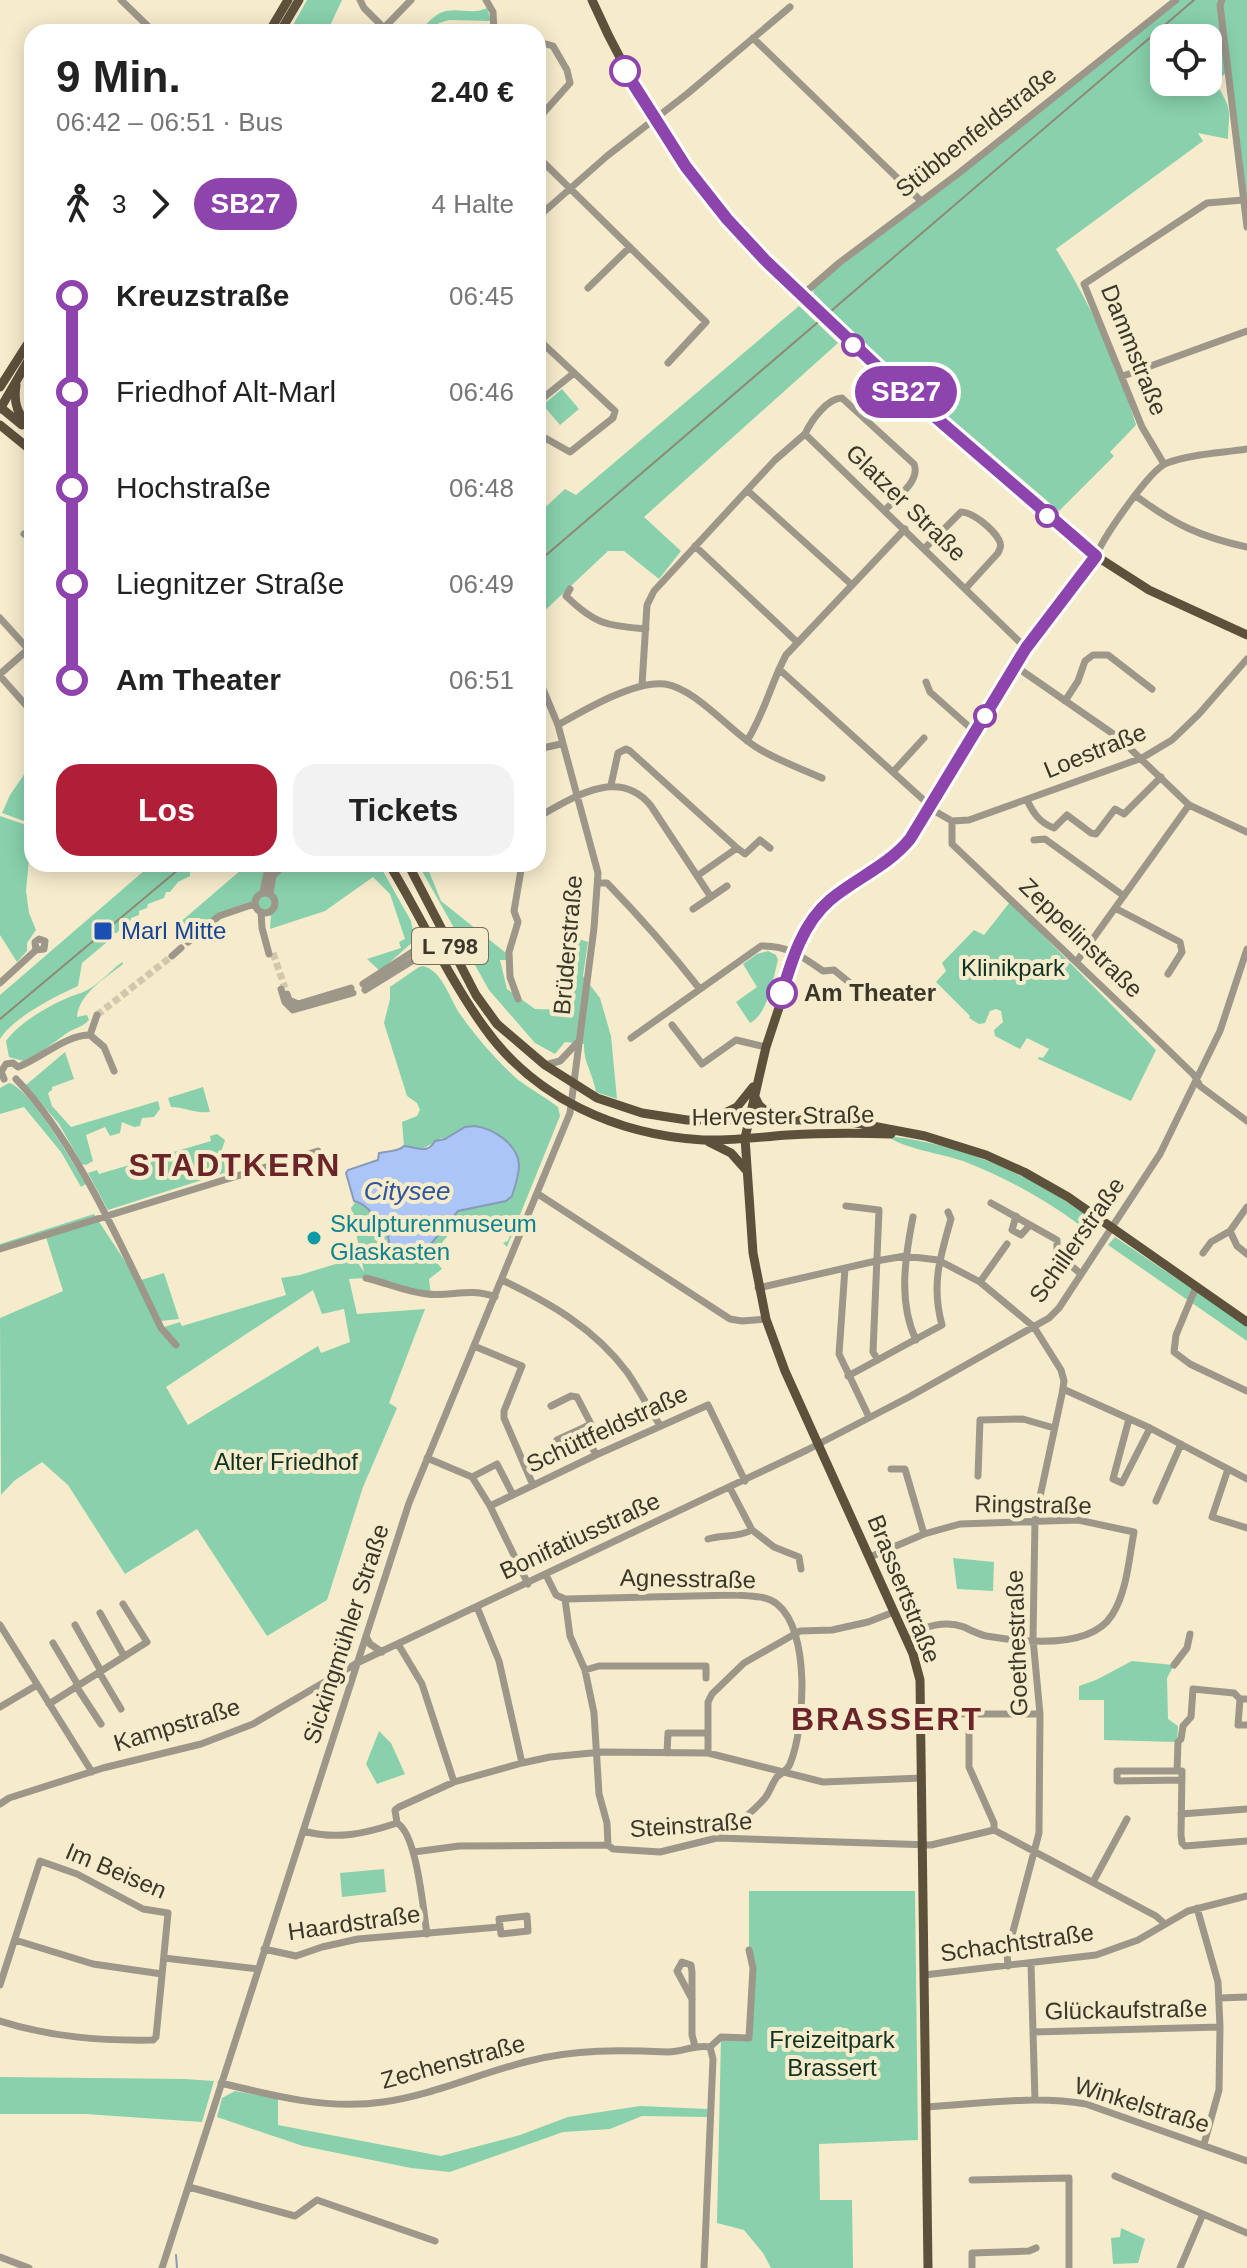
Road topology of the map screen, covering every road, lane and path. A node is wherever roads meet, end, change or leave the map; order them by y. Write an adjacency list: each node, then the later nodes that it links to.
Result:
1 (121, 0): 11 (street)
2 (288, 0): 12 (main road)
3 (299, 0): 13 (main road)
4 (360, 0): 14 (street)
5 (411, 0): 15 (street)
6 (486, 0): 16 (street)
7 (592, 0): 20 (main road)
8 (1176, 0): 23 (street, Stübbenfeldstraße)
9 (1222, 0): 24 (street)
10 (790, 7): 17 (street)
11 (146, 24)
12 (274, 24)
13 (285, 24)
14 (377, 24)
15 (388, 24)
16 (495, 24)
17 (753, 38): 20 (street); 23 (street)
18 (546, 44): 19 (street)
19 (546, 110)
20 (654, 120): 22 (street); 29 (main road)
21 (546, 165): 22 (street)
22 (571, 189): 25 (street); 27 (street)
23 (920, 200): 29 (street, Stübbenfeldstraße)
24 (1243, 200): 26 (street); 36 (street, Dammstraße)
25 (546, 210)
26 (1247, 227)
27 (630, 247): 28 (street); 33 (street)
28 (588, 288)
29 (801, 296): 58 (main road)
30 (1247, 331): 36 (street)
31 (546, 347): 35 (street)
32 (24, 350): 38 (main road)
33 (668, 363)
34 (24, 368): 37 (main road)
35 (574, 373): 39 (street); 46 (street)
36 (1123, 376): 50 (street, Dammstraße)
37 (16, 381): 40 (main road); 41 (main road)
38 (0, 387)
39 (546, 396)
40 (0, 408): 43 (main road)
41 (24, 422)
42 (0, 425): 47 (main road)
43 (24, 425)
44 (805, 434): 51 (street); 53 (street, Glatzer Straße); 53 (street)
45 (0, 438): 48 (main road)
46 (546, 438)
47 (24, 445)
48 (24, 446)
49 (1247, 449): 50 (street)
50 (1164, 464): 52 (street)
51 (748, 491): 55 (street); 59 (street)
52 (1136, 496): 56 (street); 58 (street)
53 (885, 510): 54 (street, Glatzer Straße)
54 (905, 529): 57 (street, Glatzer Straße); 59 (street)
55 (695, 546): 63 (street); 66 (street)
56 (1247, 547)
57 (925, 548): 60 (street, Glatzer Straße); 60 (street)
58 (1096, 556): 64 (main road); 67 (main road, Brassertstraße)
59 (852, 585): 66 (street)
60 (966, 588): 67 (street, Glatzer Straße)
61 (570, 589): 63 (street)
62 (0, 618): 65 (street)
63 (646, 629): 74 (street)
64 (1247, 635)
65 (24, 642)
66 (797, 642): 71 (street)
67 (1026, 648): 70 (main road, Brassertstraße)
68 (24, 653): 72 (street)
69 (1247, 659): 85 (street, Loestraße)
70 (1015, 666): 77 (street); 80 (main road, Brassertstraße)
71 (779, 669): 82 (street); 86 (street)
72 (0, 675): 78 (street)
73 (926, 682): 80 (street)
74 (642, 685): 79 (street); 82 (street)
75 (1152, 689): 77 (street)
76 (546, 696): 79 (street, Brüderstraße)
77 (1065, 701): 85 (street)
78 (24, 703)
79 (558, 725): 83 (street, Brüderstraße)
80 (975, 732): 93 (main road, Brassertstraße)
81 (924, 738): 86 (street)
82 (747, 741): 88 (street)
83 (561, 744): 84 (street); 90 (street, Brüderstraße)
84 (546, 747)
85 (1142, 758): 87 (street); 91 (street, Loestraße)
86 (893, 772): 93 (street)
87 (1161, 777): 91 (street); 92 (street)
88 (822, 778)
89 (611, 785): 90 (street); 98 (street); 105 (street)
90 (576, 795): 94 (street); 106 (street, Brüderstraße)
91 (1027, 800): 95 (street, Loestraße)
92 (1189, 805): 96 (street); 109 (street)
93 (931, 807): 95 (street); 121 (main road, Brassertstraße)
94 (546, 812)
95 (952, 821): 124 (street, Zeppelinstraße)
96 (1247, 832)
97 (1034, 840): 109 (street)
98 (737, 848): 99 (street); 105 (street)
99 (770, 848)
100 (268, 872): 108 (street)
101 (277, 872): 108 (street)
102 (393, 872): 117 (main road, Hervester Straße / L 798)
103 (412, 872): 115 (main road, Hervester Straße / L 798)
104 (521, 872): 133 (street)
105 (697, 876): 110 (street)
106 (598, 883): 129 (street); 138 (street, Brüderstraße)
107 (727, 886): 110 (street)
108 (266, 893): 111 (street); 114 (street)
109 (1124, 896): 112 (street)
110 (711, 897): 113 (street)
111 (254, 904): 114 (street); 116 (street)
112 (1115, 908): 124 (street); 126 (street)
113 (693, 909)
114 (264, 912): 122 (street)
115 (444, 936): 117 (street); 140 (main road, Hervester Straße / L 798)
116 (188, 942)
117 (432, 943): 128 (street); 149 (main road, Hervester Straße / L 798)
118 (181, 948): 123 (street)
119 (1247, 949): 125 (street, Schillerstraße)
120 (36, 950): 127 (street)
121 (796, 951): 129 (street); 132 (street); 139 (main road, Brassertstraße)
122 (271, 953)
123 (172, 956)
124 (1077, 961): 145 (street, Zeppelinstraße)
125 (1245, 963): 145 (street, Schillerstraße)
126 (1168, 974)
127 (0, 983)
128 (364, 987)
129 (699, 988): 137 (street)
130 (283, 991): 131 (street)
131 (352, 991)
132 (861, 992)
133 (518, 999)
134 (97, 1015): 136 (street)
135 (672, 1025): 139 (street)
136 (90, 1035): 141 (street); 142 (street)
137 (631, 1038)
138 (579, 1040): 140 (street); 147 (street, Brüderstraße)
139 (766, 1047): 146 (main road, Brassertstraße)
140 (545, 1065): 147 (main road, Hervester Straße / L 798)
141 (18, 1067): 143 (street); 144 (street)
142 (114, 1071)
143 (16, 1079): 144 (street); 165 (street)
144 (2, 1080)
145 (1197, 1081): 153 (street, Zeppelinstraße); 168 (street, Schillerstraße)
146 (756, 1083): 148 (main road, Brassertstraße); 150 (main road)
147 (573, 1084): 149 (street, Brüderstraße); 150 (main road, Hervester Straße / L 798)
148 (754, 1095): 151 (main road, Brassertstraße); 152 (main road)
149 (571, 1105): 156 (main road, Hervester Straße / L 798); 159 (street, Sickingmühler Straße)
150 (705, 1121): 151 (main road, Hervester Straße / L 798)
151 (747, 1121): 152 (main road, Hervester Straße); 155 (main road, Brassertstraße)
152 (777, 1121): 154 (main road, Hervester Straße)
153 (1247, 1121)
154 (925, 1136): 155 (main road, Hervester Straße); 168 (main road, Hervester Straße)
155 (745, 1138): 156 (main road, Hervester Straße / L 798); 158 (main road, Brassertstraße)
156 (705, 1140): 158 (main road, L 798)
157 (318, 1151): 165 (street)
158 (747, 1171): 183 (main road, Brassertstraße)
159 (538, 1194): 180 (street, Sickingmühler Straße); 185 (street)
160 (991, 1203): 164 (street)
161 (846, 1206): 176 (street)
162 (1247, 1207): 169 (street)
163 (948, 1212): 175 (street)
164 (1016, 1216): 167 (street); 167 (street)
165 (106, 1217): 171 (street); 189 (street)
166 (913, 1217): 174 (street)
167 (1030, 1225): 178 (street)
168 (1112, 1228): 178 (street, Schillerstraße); 182 (main road, Hervester Straße)
169 (1230, 1231): 172 (street); 173 (street)
170 (1007, 1244): 181 (street)
171 (0, 1249)
172 (1203, 1253)
173 (1247, 1254)
174 (905, 1256): 175 (street); 176 (street); 188 (street)
175 (938, 1260): 181 (street); 188 (street)
176 (876, 1261): 177 (street); 191 (street)
177 (845, 1268): 183 (street); 192 (street)
178 (1081, 1274): 187 (street, Schillerstraße)
179 (366, 1278): 184 (street)
180 (502, 1280): 184 (street, Sickingmühler Straße); 198 (street)
181 (980, 1282): 187 (street)
182 (1196, 1287): 186 (main road, Hervester Straße); 194 (street)
183 (758, 1288): 185 (main road, Brassertstraße)
184 (495, 1297): 190 (street, Sickingmühler Straße)
185 (766, 1319): 203 (main road, Brassertstraße)
186 (1247, 1322)
187 (1033, 1326): 193 (street); 196 (street, Schillerstraße)
188 (916, 1340): 191 (street)
189 (176, 1345)
190 (474, 1346): 206 (street, Sickingmühler Straße); 213 (street)
191 (878, 1360): 192 (street)
192 (848, 1376): 196 (street)
193 (1063, 1389): 197 (street); 200 (street, Goethestraße)
194 (1247, 1391)
195 (551, 1406): 199 (street)
196 (869, 1417): 203 (street, Schillerstraße)
197 (1129, 1419): 201 (street); 201 (street)
198 (660, 1425): 205 (street, Schüttfeldstraße); 212 (street, Schüttfeldstraße)
199 (583, 1428): 202 (street); 205 (street)
200 (1054, 1428): 209 (street); 218 (street, Goethestraße)
201 (1150, 1428): 204 (street)
202 (557, 1440)
203 (819, 1443): 212 (street, Bonifatiusstraße); 223 (main road, Brassertstraße)
204 (1181, 1444): 208 (street); 216 (street)
205 (596, 1455): 213 (street, Schüttfeldstraße)
206 (427, 1458): 210 (street); 236 (street, Sickingmühler Straße)
207 (891, 1469): 221 (street)
208 (1228, 1469): 211 (street); 219 (street)
209 (978, 1476)
210 (472, 1477): 215 (street); 217 (street)
211 (1247, 1479)
212 (745, 1481): 214 (street, Bonifatiusstraße)
213 (533, 1485): 215 (street, Schüttfeldstraße)
214 (730, 1488): 220 (street); 225 (street, Bonifatiusstraße)
215 (513, 1495): 217 (street, Schüttfeldstraße)
216 (1156, 1501)
217 (490, 1506): 226 (street)
218 (1035, 1520): 221 (street, Ringstraße); 238 (street, Goethestraße); 238 (street, Ringstraße)
219 (1247, 1528)
220 (752, 1530): 222 (street); 224 (street)
221 (924, 1534): 223 (street, Ringstraße)
222 (708, 1539)
223 (870, 1557): 230 (main road, Brassertstraße)
224 (801, 1569)
225 (546, 1575): 226 (street, Bonifatiusstraße); 227 (street)
226 (528, 1584): 229 (street, Bonifatiusstraße)
227 (565, 1599): 235 (street, Agnesstraße); 245 (street)
228 (123, 1604): 242 (street)
229 (477, 1607): 240 (street, Bonifatiusstraße); 265 (street)
230 (894, 1612): 235 (street); 237 (main road, Brassertstraße)
231 (100, 1613): 242 (street)
232 (0, 1625): 248 (street)
233 (75, 1625): 246 (street)
234 (1190, 1634): 244 (street)
235 (795, 1635): 251 (street); 268 (street, Agnesstraße)
236 (366, 1636): 241 (street); 243 (street, Sickingmühler Straße)
237 (905, 1636): 238 (street, Ringstraße); 256 (main road, Brassertstraße)
238 (1033, 1639): 258 (street, Goethestraße)
239 (53, 1643): 249 (street)
240 (398, 1644): 241 (street, Bonifatiusstraße); 271 (street)
241 (382, 1652): 243 (street, Bonifatiusstraße)
242 (124, 1656): 246 (street)
243 (357, 1663): 247 (street, Kampstraße); 250 (street, Sickingmühler Straße)
244 (1174, 1665)
245 (585, 1670): 251 (street); 262 (street)
246 (100, 1671): 249 (street); 255 (street)
247 (332, 1676): 250 (street); 267 (street, Kampstraße)
248 (37, 1685): 253 (street); 254 (street)
249 (77, 1686): 253 (street); 259 (street)
250 (349, 1689): 278 (street, Sickingmühler Straße)
251 (712, 1694): 261 (street)
252 (1244, 1699): 260 (street); 266 (street)
253 (49, 1704): 267 (street)
254 (0, 1707)
255 (121, 1709)
256 (921, 1714): 257 (street); 269 (main road, Brassertstraße)
257 (969, 1714): 258 (street); 277 (street)
258 (1040, 1714): 283 (street, Goethestraße)
259 (101, 1724)
260 (1247, 1725)
261 (707, 1733): 263 (street); 264 (street)
262 (597, 1752): 263 (street); 265 (street); 282 (street)
263 (667, 1753): 264 (street)
264 (708, 1753): 268 (street)
265 (522, 1763): 271 (street)
266 (1179, 1771): 270 (street); 270 (street)
267 (92, 1772): 272 (street, Kampstraße)
268 (784, 1772): 269 (street); 279 (street, Agnesstraße)
269 (922, 1778): 281 (main road, Brassertstraße)
270 (1182, 1780): 274 (street)
271 (454, 1782): 276 (street)
272 (0, 1804)
273 (1247, 1809): 274 (street)
274 (1181, 1814): 280 (street)
275 (1127, 1819): 285 (street)
276 (397, 1823): 278 (street); 284 (street)
277 (994, 1830): 281 (street, Steinstraße); 283 (street)
278 (303, 1831): 292 (street, Sickingmühler Straße)
279 (717, 1838): 281 (street, Steinstraße); 282 (street, Steinstraße)
280 (1247, 1841)
281 (923, 1844): 299 (main road, Brassertstraße)
282 (608, 1845): 284 (street, Steinstraße)
283 (1035, 1850): 285 (street); 296 (street, Goethestraße)
284 (414, 1852): 290 (street)
285 (1093, 1882): 288 (street)
286 (1247, 1896): 287 (street, Schachtstraße)
287 (1197, 1908): 288 (street, Schachtstraße); 302 (street)
288 (1165, 1924): 295 (street, Schachtstraße)
289 (499, 1927): 290 (street, Haardstraße)
290 (427, 1934): 292 (street, Haardstraße)
291 (15, 1940): 294 (street, Im Beisen); 298 (street); 300 (street, Im Beisen)
292 (264, 1949): 297 (street, Sickingmühler Straße)
293 (749, 1950): 308 (street, Zechenstraße)
294 (164, 1958): 297 (street); 298 (street, Im Beisen)
295 (1031, 1964): 296 (street, Schachtstraße); 306 (street)
296 (1008, 1966): 299 (street, Schachtstraße)
297 (258, 1969): 309 (street, Sickingmühler Straße)
298 (162, 1974): 304 (street, Im Beisen)
299 (924, 1975): 311 (main road, Brassertstraße)
300 (0, 1985)
301 (1247, 1997): 302 (street)
302 (1219, 1998): 305 (street)
303 (692, 1999): 307 (street)
304 (0, 2021)
305 (1220, 2027): 306 (street, Glückaufstraße); 312 (street)
306 (1033, 2032): 310 (street)
307 (695, 2046): 308 (street, Zechenstraße); 309 (street, Zechenstraße)
308 (710, 2047): 324 (street)
309 (221, 2083): 316 (street, Sickingmühler Straße)
310 (1035, 2100): 311 (street, Winkelstraße); 312 (street, Winkelstraße)
311 (926, 2107): 325 (main road, Brassertstraße)
312 (1204, 2144): 313 (street, Winkelstraße)
313 (1247, 2161)
314 (1115, 2176): 317 (street)
315 (972, 2180): 327 (street)
316 (189, 2187): 319 (street); 323 (street, Sickingmühler Straße)
317 (1203, 2214): 318 (street); 328 (street)
318 (1247, 2233)
319 (435, 2241)
320 (1036, 2248): 326 (street)
321 (0, 2257): 322 (street)
322 (29, 2268)
323 (162, 2268)
324 (704, 2268)
325 (928, 2268)
326 (972, 2268)
327 (1069, 2268)
328 (1180, 2268)

